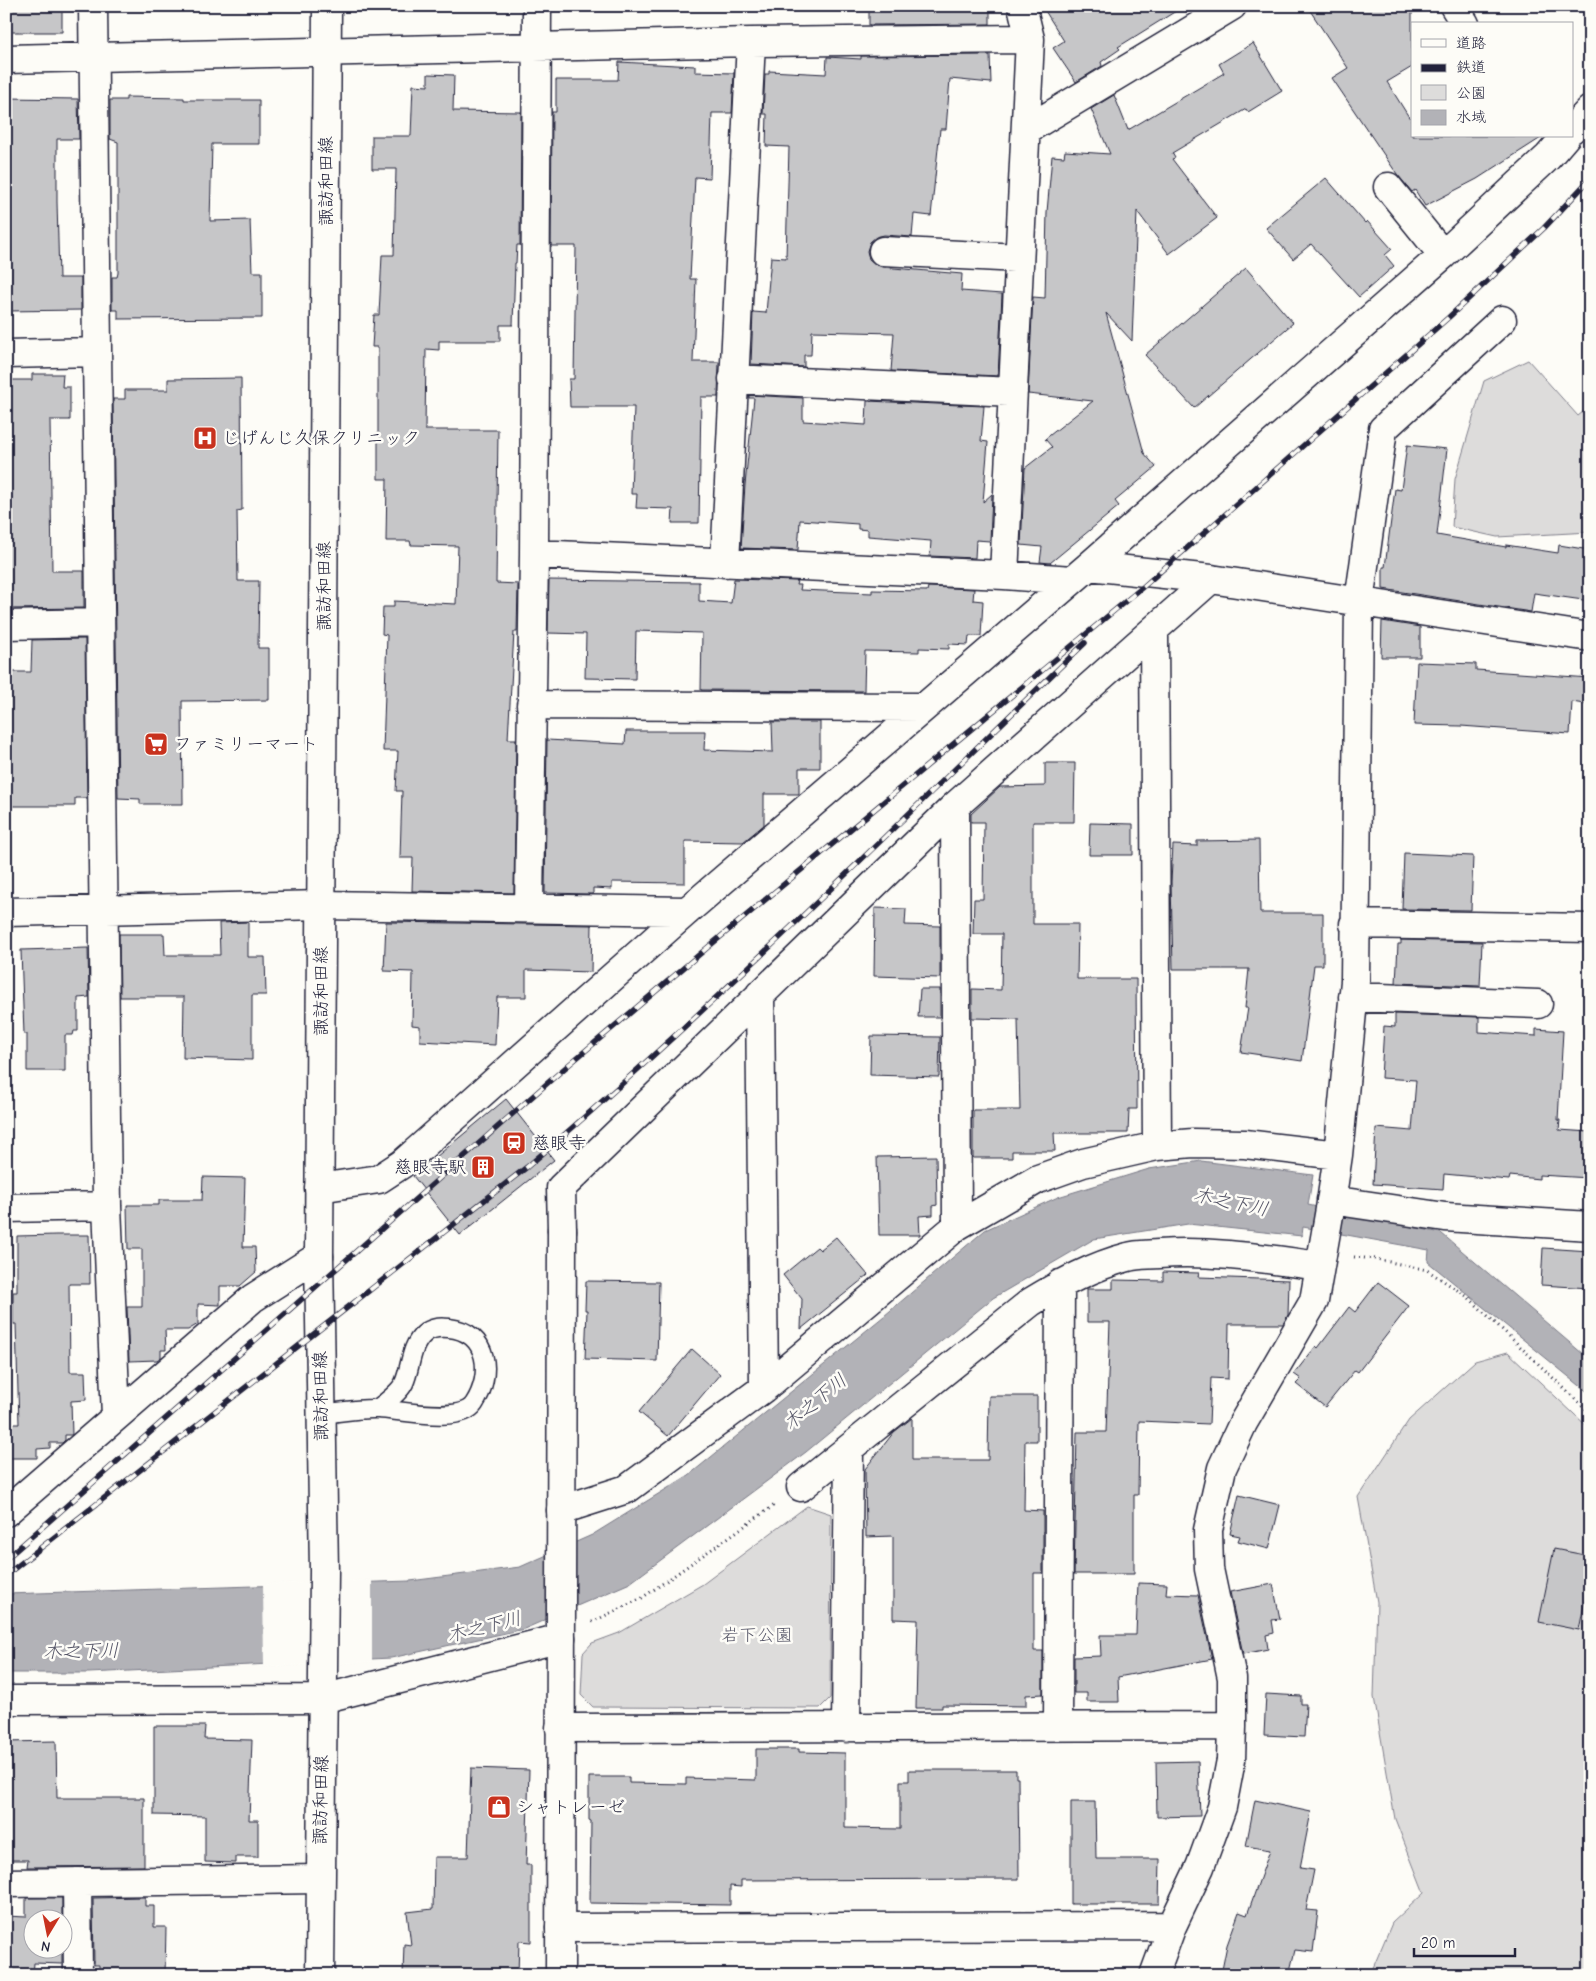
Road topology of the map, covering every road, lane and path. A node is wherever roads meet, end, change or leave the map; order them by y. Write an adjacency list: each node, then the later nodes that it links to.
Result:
1 (93, 6): 12 (street)
2 (327, 6): 11 (street, 諏訪和田線)
3 (537, 6): 10 (street)
4 (1022, 6): 8 (street)
5 (1232, 6): 16 (street)
6 (1454, 6): 7 (street)
7 (1464, 22)
8 (1030, 39): 9 (street); 16 (street)
9 (751, 42): 10 (street); 26 (street)
10 (536, 47): 11 (street); 28 (street)
11 (327, 53): 12 (street); 41 (street, 諏訪和田線)
12 (93, 58): 13 (street); 24 (street)
13 (6, 59)
14 (1590, 110): 15 (street)
15 (1574, 127)
16 (1026, 130): 22 (street)
17 (1561, 138): 18 (street)
18 (1541, 147): 21 (street)
19 (1388, 187): 21 (street)
20 (883, 251): 22 (street)
21 (1443, 255): 30 (street)
22 (1020, 258): 27 (street)
23 (1502, 320): 33 (street)
24 (96, 352): 25 (street); 34 (street)
25 (6, 354)
26 (733, 379): 27 (street); 29 (street)
27 (1013, 392): 31 (street)
28 (534, 554): 29 (street); 38 (street)
29 (725, 563): 31 (street)
30 (1080, 573): 31 (street); 32 (street); 39 (street)
31 (1004, 575)
32 (1211, 579): 33 (street); 36 (street)
33 (1359, 602): 37 (street); 46 (street)
34 (100, 623): 35 (street); 43 (street)
35 (6, 625)
36 (1154, 630): 40 (street); 51 (street)
37 (1590, 637)
38 (531, 705): 39 (street); 42 (street)
39 (923, 707): 44 (street)
40 (955, 806): 48 (street); 57 (street)
41 (322, 905): 42 (street); 43 (street); 53 (street, 諏訪和田線)
42 (529, 907): 44 (street)
43 (104, 909): 45 (street); 55 (street)
44 (687, 911): 53 (street)
45 (6, 912)
46 (1354, 924): 47 (street); 49 (street)
47 (1590, 928)
48 (760, 994): 62 (street); 70 (street)
49 (1353, 997): 50 (street); 52 (street)
50 (1538, 1004)
51 (1157, 1146): 52 (street); 57 (street)
52 (1338, 1155): 54 (street)
53 (320, 1188): 59 (street, 諏訪和田線)
54 (1331, 1204): 58 (street); 60 (street)
55 (106, 1206): 56 (street); 66 (street)
56 (6, 1208)
57 (957, 1226): 62 (street)
58 (1590, 1226)
59 (319, 1256): 65 (street, 諏訪和田線); 66 (street)
60 (1321, 1258): 61 (street); 64 (path); 75 (street)
61 (1060, 1284): 67 (street); 74 (street)
62 (764, 1388): 70 (street)
63 (377, 1409): 63 (lane); 65 (lane)
64 (1590, 1413)
65 (321, 1414): 72 (street, 諏訪和田線)
66 (116, 1416): 69 (street)
67 (849, 1449): 68 (street); 77 (street)
68 (801, 1487): 71 (path)
69 (6, 1512)
70 (561, 1519): 71 (street)
71 (561, 1630): 72 (street); 76 (street)
72 (322, 1688): 73 (street); 78 (street, 諏訪和田線)
73 (6, 1700)
74 (1058, 1726): 75 (street); 77 (street)
75 (1232, 1726): 81 (street)
76 (560, 1728): 77 (street); 82 (street)
77 (846, 1728)
78 (320, 1878): 79 (street); 84 (street, 諏訪和田線)
79 (77, 1882): 80 (street); 83 (street)
80 (6, 1883)
81 (1172, 1926): 82 (street); 86 (street)
82 (560, 1928): 85 (street)
83 (78, 1975)
84 (320, 1975)
85 (560, 1975)
86 (1154, 1975)

